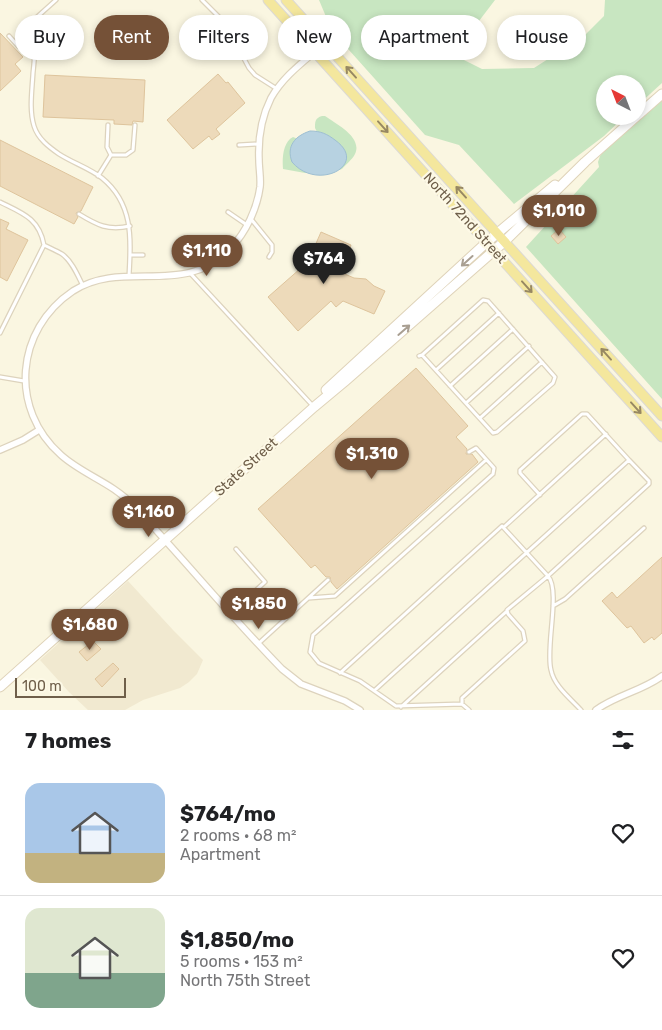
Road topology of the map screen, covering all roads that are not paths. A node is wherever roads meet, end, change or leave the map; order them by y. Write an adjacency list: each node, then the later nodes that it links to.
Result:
1 (56, 0): 5 (lane)
2 (202, 0): 14 (lane)
3 (268, 0): 6 (main road, North 72nd Street)
4 (286, 0): 7 (main road, North 72nd Street)
5 (39, 15)
6 (282, 15)
7 (300, 15)
8 (9, 36): 9 (lane)
9 (15, 43)
10 (34, 60): 24 (lane)
11 (306, 60): 14 (street)
12 (322, 60): 32 (main road, North 72nd Street, one-way to 32)
13 (340, 60): 30 (main road, North 72nd Street, one-way to 13)
14 (277, 89): 20 (street)
15 (662, 94): 16 (street, State Street)
16 (646, 108)
17 (108, 125): 22 (lane)
18 (135, 125): 22 (lane)
19 (627, 125): 23 (street, State Street)
20 (259, 144): 21 (lane); 28 (street)
21 (239, 145)
22 (111, 155): 24 (lane)
23 (585, 162): 30 (street, State Street); 31 (street, State Street)
24 (98, 176): 29 (lane)
25 (0, 202): 33 (lane)
26 (228, 212): 28 (lane)
27 (79, 214): 29 (lane)
28 (249, 222): 37 (lane); 38 (street)
29 (130, 226): 35 (lane)
30 (498, 233): 31 (main road, North 72nd Street); 32 (street, State Street)
31 (505, 241): 34 (street, State Street); 52 (main road, North 72nd Street, one-way to 31)
32 (487, 242): 34 (main road, North 72nd Street); 51 (street, State Street, one-way to 51)
33 (44, 245): 40 (lane); 43 (lane)
34 (494, 251): 51 (street, State Street, one-way to 34); 56 (main road, North 72nd Street, one-way to 56)
35 (130, 255): 36 (lane); 39 (lane)
36 (142, 255)
37 (268, 257)
38 (189, 273): 39 (street); 51 (lane)
39 (129, 276): 40 (street)
40 (83, 286): 48 (street)
41 (499, 313): 42 (lane); 46 (lane); 46 (lane)
42 (513, 330): 44 (lane); 49 (lane)
43 (0, 333)
44 (529, 346): 45 (lane); 50 (lane)
45 (542, 362): 53 (lane); 53 (lane)
46 (436, 370): 49 (lane)
47 (0, 377): 48 (lane)
48 (24, 381): 54 (street)
49 (450, 386): 50 (lane)
50 (466, 403): 53 (lane)
51 (314, 407): 64 (street, State Street)
52 (662, 416)
53 (480, 418)
54 (39, 430): 57 (street); 64 (street)
55 (606, 434): 60 (lane); 61 (lane); 61 (lane)
56 (662, 437)
57 (0, 450)
58 (469, 452): 59 (lane)
59 (486, 460): 69 (lane); 74 (lane)
60 (629, 460): 66 (lane); 67 (lane)
61 (540, 495): 62 (lane)
62 (504, 527): 66 (lane); 74 (lane)
63 (644, 528): 70 (lane)
64 (165, 540): 72 (street); 76 (street, State Street)
65 (236, 548): 72 (lane)
66 (527, 553): 67 (lane); 77 (lane)
67 (548, 576): 70 (lane); 71 (lane)
68 (328, 580): 69 (lane)
69 (309, 598): 73 (lane)
70 (553, 606): 82 (lane)
71 (507, 610): 78 (lane); 79 (lane)
72 (230, 613): 73 (street)
73 (258, 644): 80 (street)
74 (340, 673): 77 (lane)
75 (662, 676): 83 (street)
76 (0, 687)
77 (375, 690): 79 (lane)
78 (462, 704): 79 (lane); 81 (lane)
79 (401, 707)
80 (360, 710)
81 (469, 710)
82 (581, 710)
83 (596, 710)

